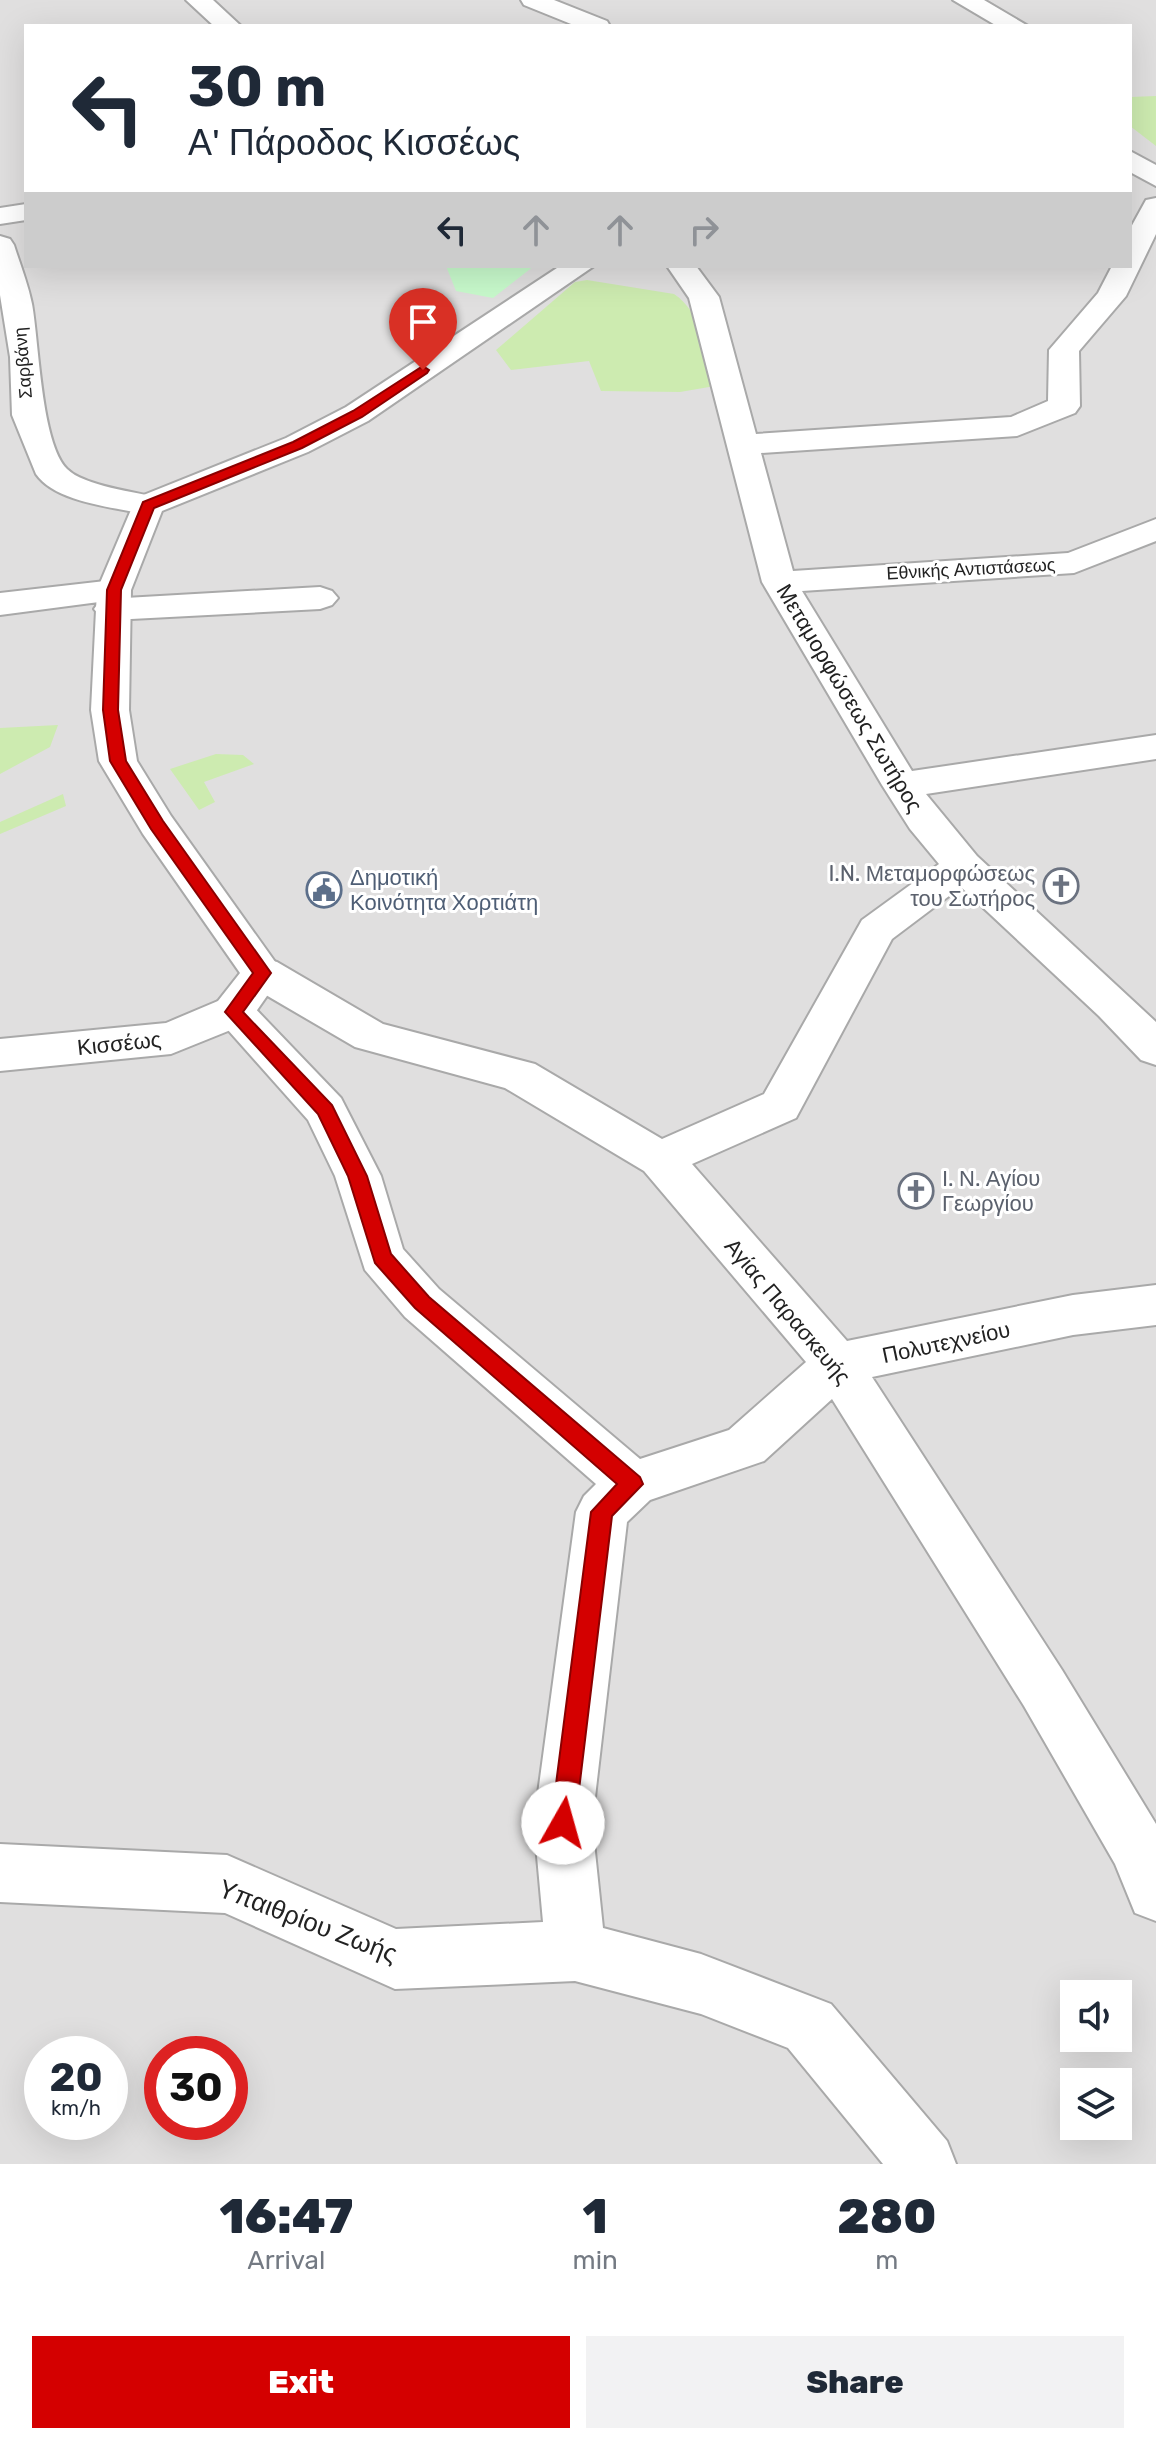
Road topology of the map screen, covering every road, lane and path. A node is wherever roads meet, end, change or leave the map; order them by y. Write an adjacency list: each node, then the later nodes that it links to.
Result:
1 (198, 0): 5 (street)
2 (533, 0): 6 (street)
3 (965, 0): 7 (street)
4 (1028, 0): 8 (street)
5 (227, 24)
6 (593, 24)
7 (1013, 24)
8 (1018, 24)
9 (1132, 160): 10 (street)
10 (1156, 178)
11 (1156, 206): 15 (street)
12 (24, 212): 13 (street)
13 (0, 216)
14 (0, 245): 19 (street, Σαρβάνη)
15 (1132, 253)
16 (577, 268): 21 (street)
17 (682, 268): 20 (street, Μεταμορφώσεως Σωτήρος)
18 (1125, 268): 20 (street)
19 (12, 358): 21 (street, Σαρβάνη)
20 (742, 445): 23 (street, Μεταμορφώσεως Σωτήρος)
21 (148, 505): 25 (street)
22 (1156, 529): 23 (street, Εθνικής Αντιστάσεως)
23 (779, 582): 28 (street, Μεταμορφώσεως Σωτήρος)
24 (320, 598): 25 (street)
25 (113, 599): 26 (street); 30 (street)
26 (0, 604)
27 (1156, 747): 28 (street)
28 (901, 785): 29 (street, Μεταμορφώσεως Σωτήρος)
29 (963, 866): 32 (street, Μεταμορφώσεως Σωτήρος); 34 (street)
30 (262, 973): 31 (street); 34 (street, Αγίας Παρασκευής)
31 (233, 1012): 33 (street, Κισσέως); 37 (street)
32 (1156, 1049)
33 (0, 1055)
34 (660, 1159): 36 (street, Αγίας Παρασκευής)
35 (1156, 1305): 36 (street, Πολυτεχνείου)
36 (837, 1364): 37 (street); 38 (street, Αγίας Παρασκευής)
37 (632, 1484): 40 (street)
38 (1149, 1869)
39 (0, 1873): 40 (street, Υπαιθρίου Ζωής)
40 (575, 1951): 41 (street, Υπαιθρίου Ζωής)
41 (924, 2164)

